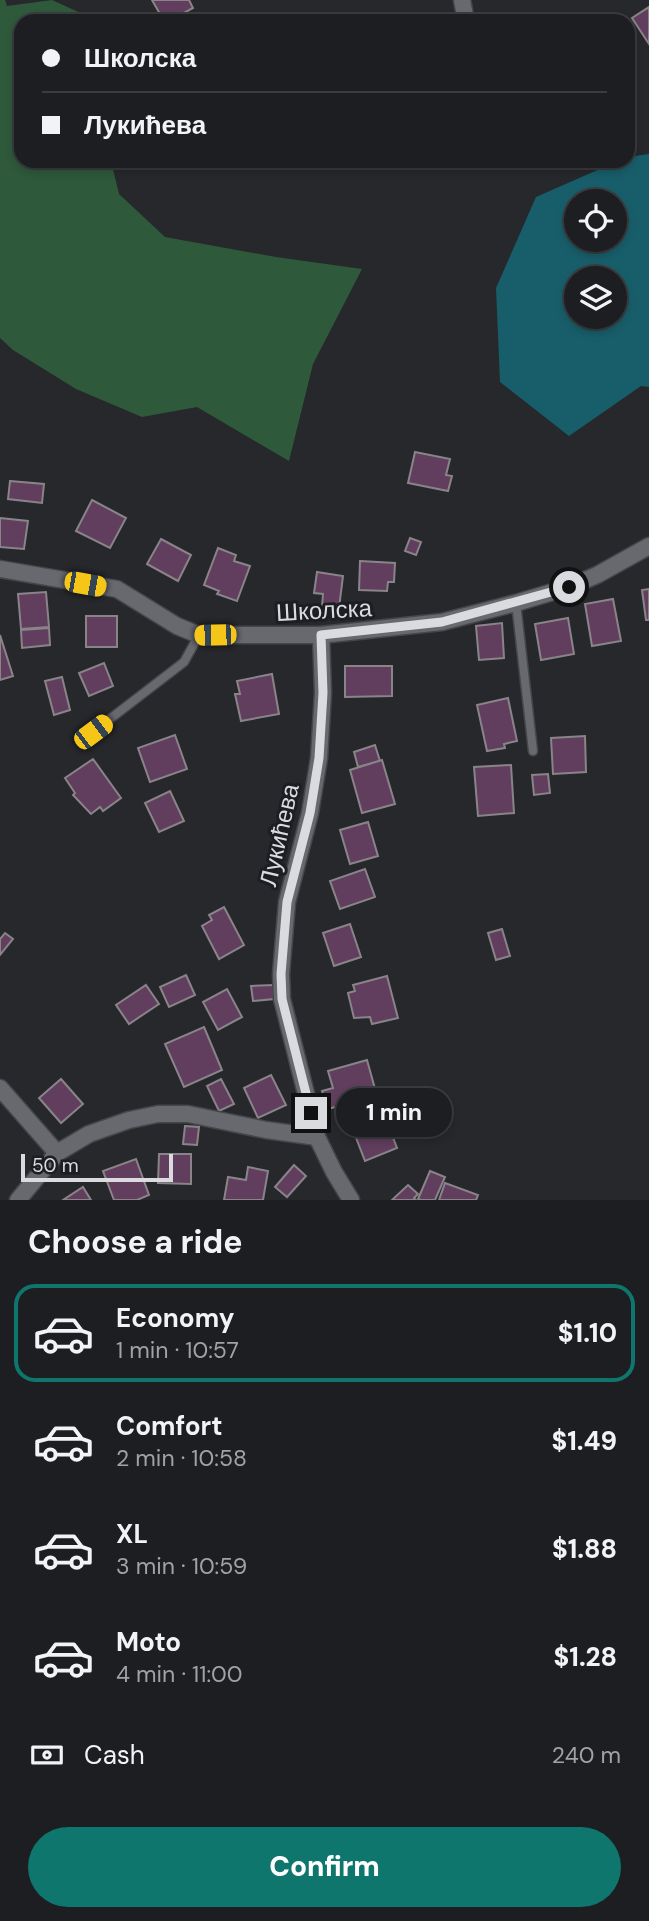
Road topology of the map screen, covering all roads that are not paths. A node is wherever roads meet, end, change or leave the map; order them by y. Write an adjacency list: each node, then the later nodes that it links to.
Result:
1 (649, 546): 3 (street, Школска)
2 (0, 569): 4 (street, Школска)
3 (516, 603): 5 (street, Школска); 7 (lane)
4 (199, 635): 5 (street, Школска); 6 (lane)
5 (321, 635): 9 (street, Лукићева)
6 (93, 732)
7 (533, 751)
8 (0, 1088): 10 (street)
9 (317, 1137): 10 (street); 12 (street, Лукићева)
10 (57, 1153): 11 (street)
11 (18, 1200)
12 (351, 1200)

